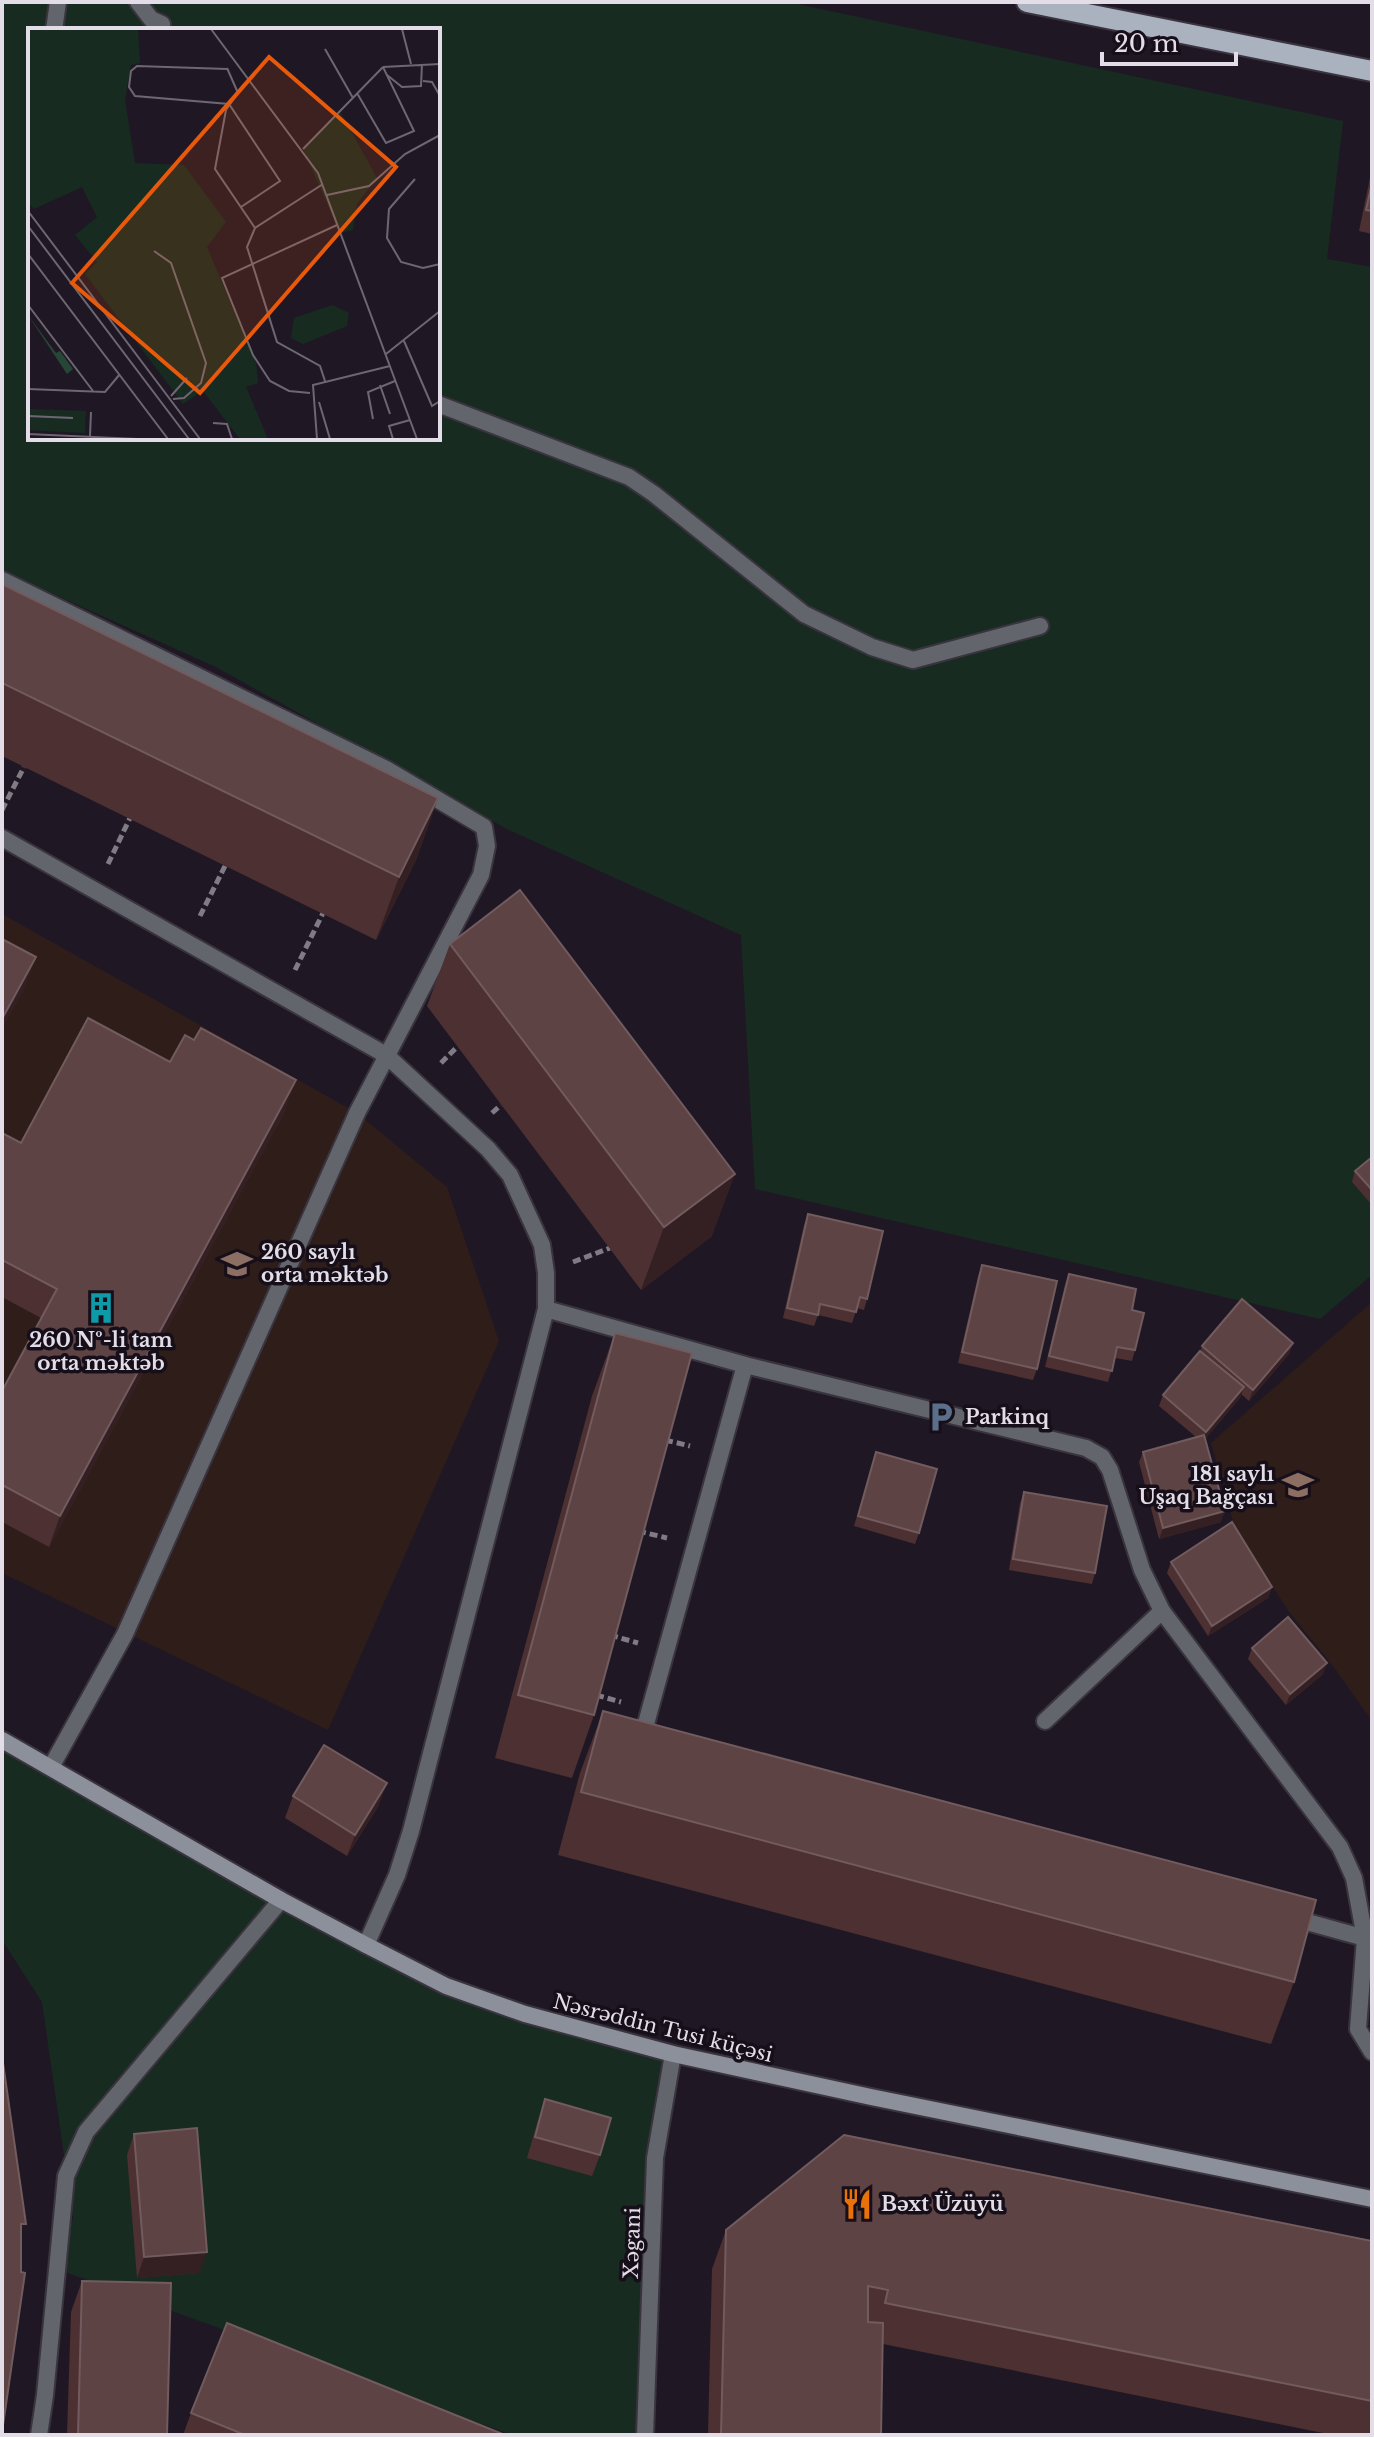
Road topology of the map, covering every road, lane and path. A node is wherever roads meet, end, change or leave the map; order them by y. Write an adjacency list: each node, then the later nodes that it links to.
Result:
1 (58, 2): 5 (street)
2 (138, 2): 4 (street)
3 (1027, 2): 6 (main road)
4 (162, 24)
5 (54, 28)
6 (1372, 71)
7 (440, 405): 9 (street)
8 (2, 580): 19 (street)
9 (1040, 626)
10 (24, 767): 11 (path)
11 (2, 811)
12 (130, 818): 15 (path)
13 (2, 838): 15 (street)
14 (225, 866): 17 (path)
15 (95, 890): 17 (street)
16 (323, 913): 18 (path)
17 (187, 942): 18 (street)
18 (282, 996): 19 (street)
19 (386, 1055): 20 (street); 26 (street)
20 (546, 1309): 21 (street); 30 (street)
21 (745, 1365): 22 (street); 25 (street)
22 (1162, 1611): 23 (street); 29 (street)
23 (1045, 1721)
24 (2, 1740): 26 (main road, Nəsrəddin Tusi küçəsi)
25 (668, 1745)
26 (51, 1767): 27 (main road, Nəsrəddin Tusi küçəsi)
27 (281, 1900): 30 (main road, Nəsrəddin Tusi küçəsi); 34 (street)
28 (1266, 1911): 29 (street)
29 (1368, 1937): 31 (street)
30 (366, 1945): 32 (main road, Nəsrəddin Tusi küçəsi)
31 (1372, 2052)
32 (673, 2054): 33 (main road, Nəsrəddin Tusi küçəsi); 35 (street, Xəgani)
33 (1372, 2199)
34 (39, 2435)
35 (645, 2435)

